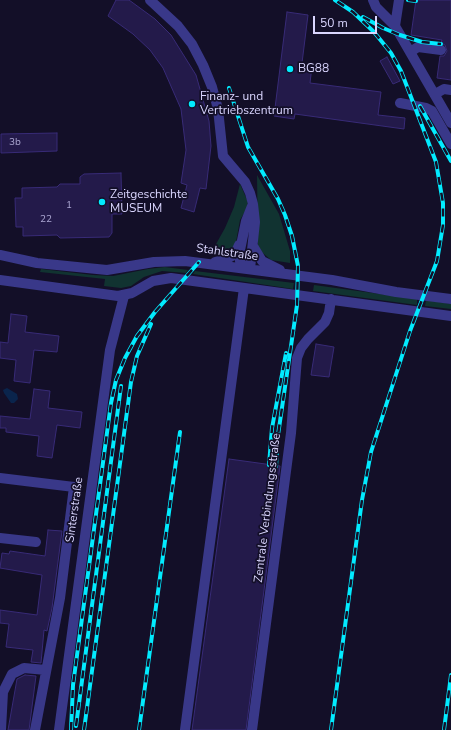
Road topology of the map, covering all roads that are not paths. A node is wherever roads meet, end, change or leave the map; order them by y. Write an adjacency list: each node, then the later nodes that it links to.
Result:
1 (150, 0): 12 (street)
2 (373, 0): 4 (street)
3 (399, 0): 4 (street)
4 (394, 26): 6 (street)
5 (440, 50): 6 (street)
6 (410, 52): 8 (street)
7 (451, 90): 8 (street)
8 (435, 94): 10 (street)
9 (400, 103): 11 (street)
10 (451, 122)
11 (451, 144)
12 (253, 204): 13 (street); 14 (street)
13 (241, 242): 16 (street); 17 (street)
14 (253, 246): 17 (street); 18 (street)
15 (0, 255): 16 (street, Stahlstraße)
16 (209, 264): 17 (street, Stahlstraße)
17 (247, 269): 18 (street, Stahlstraße)
18 (291, 275): 23 (street, Stahlstraße)
19 (0, 280): 21 (street)
20 (244, 288): 21 (street); 22 (street); 32 (street)
21 (124, 296): 31 (street, Sinterstraße)
22 (331, 299): 24 (street); 33 (street, Zentrale Verbindungsstraße)
23 (451, 300)
24 (451, 316)
25 (0, 478): 28 (street)
26 (0, 538): 27 (street)
27 (36, 542)
28 (46, 670): 29 (street); 30 (street)
29 (1, 730)
30 (35, 730)
31 (59, 730)
32 (185, 730)
33 (254, 730)

